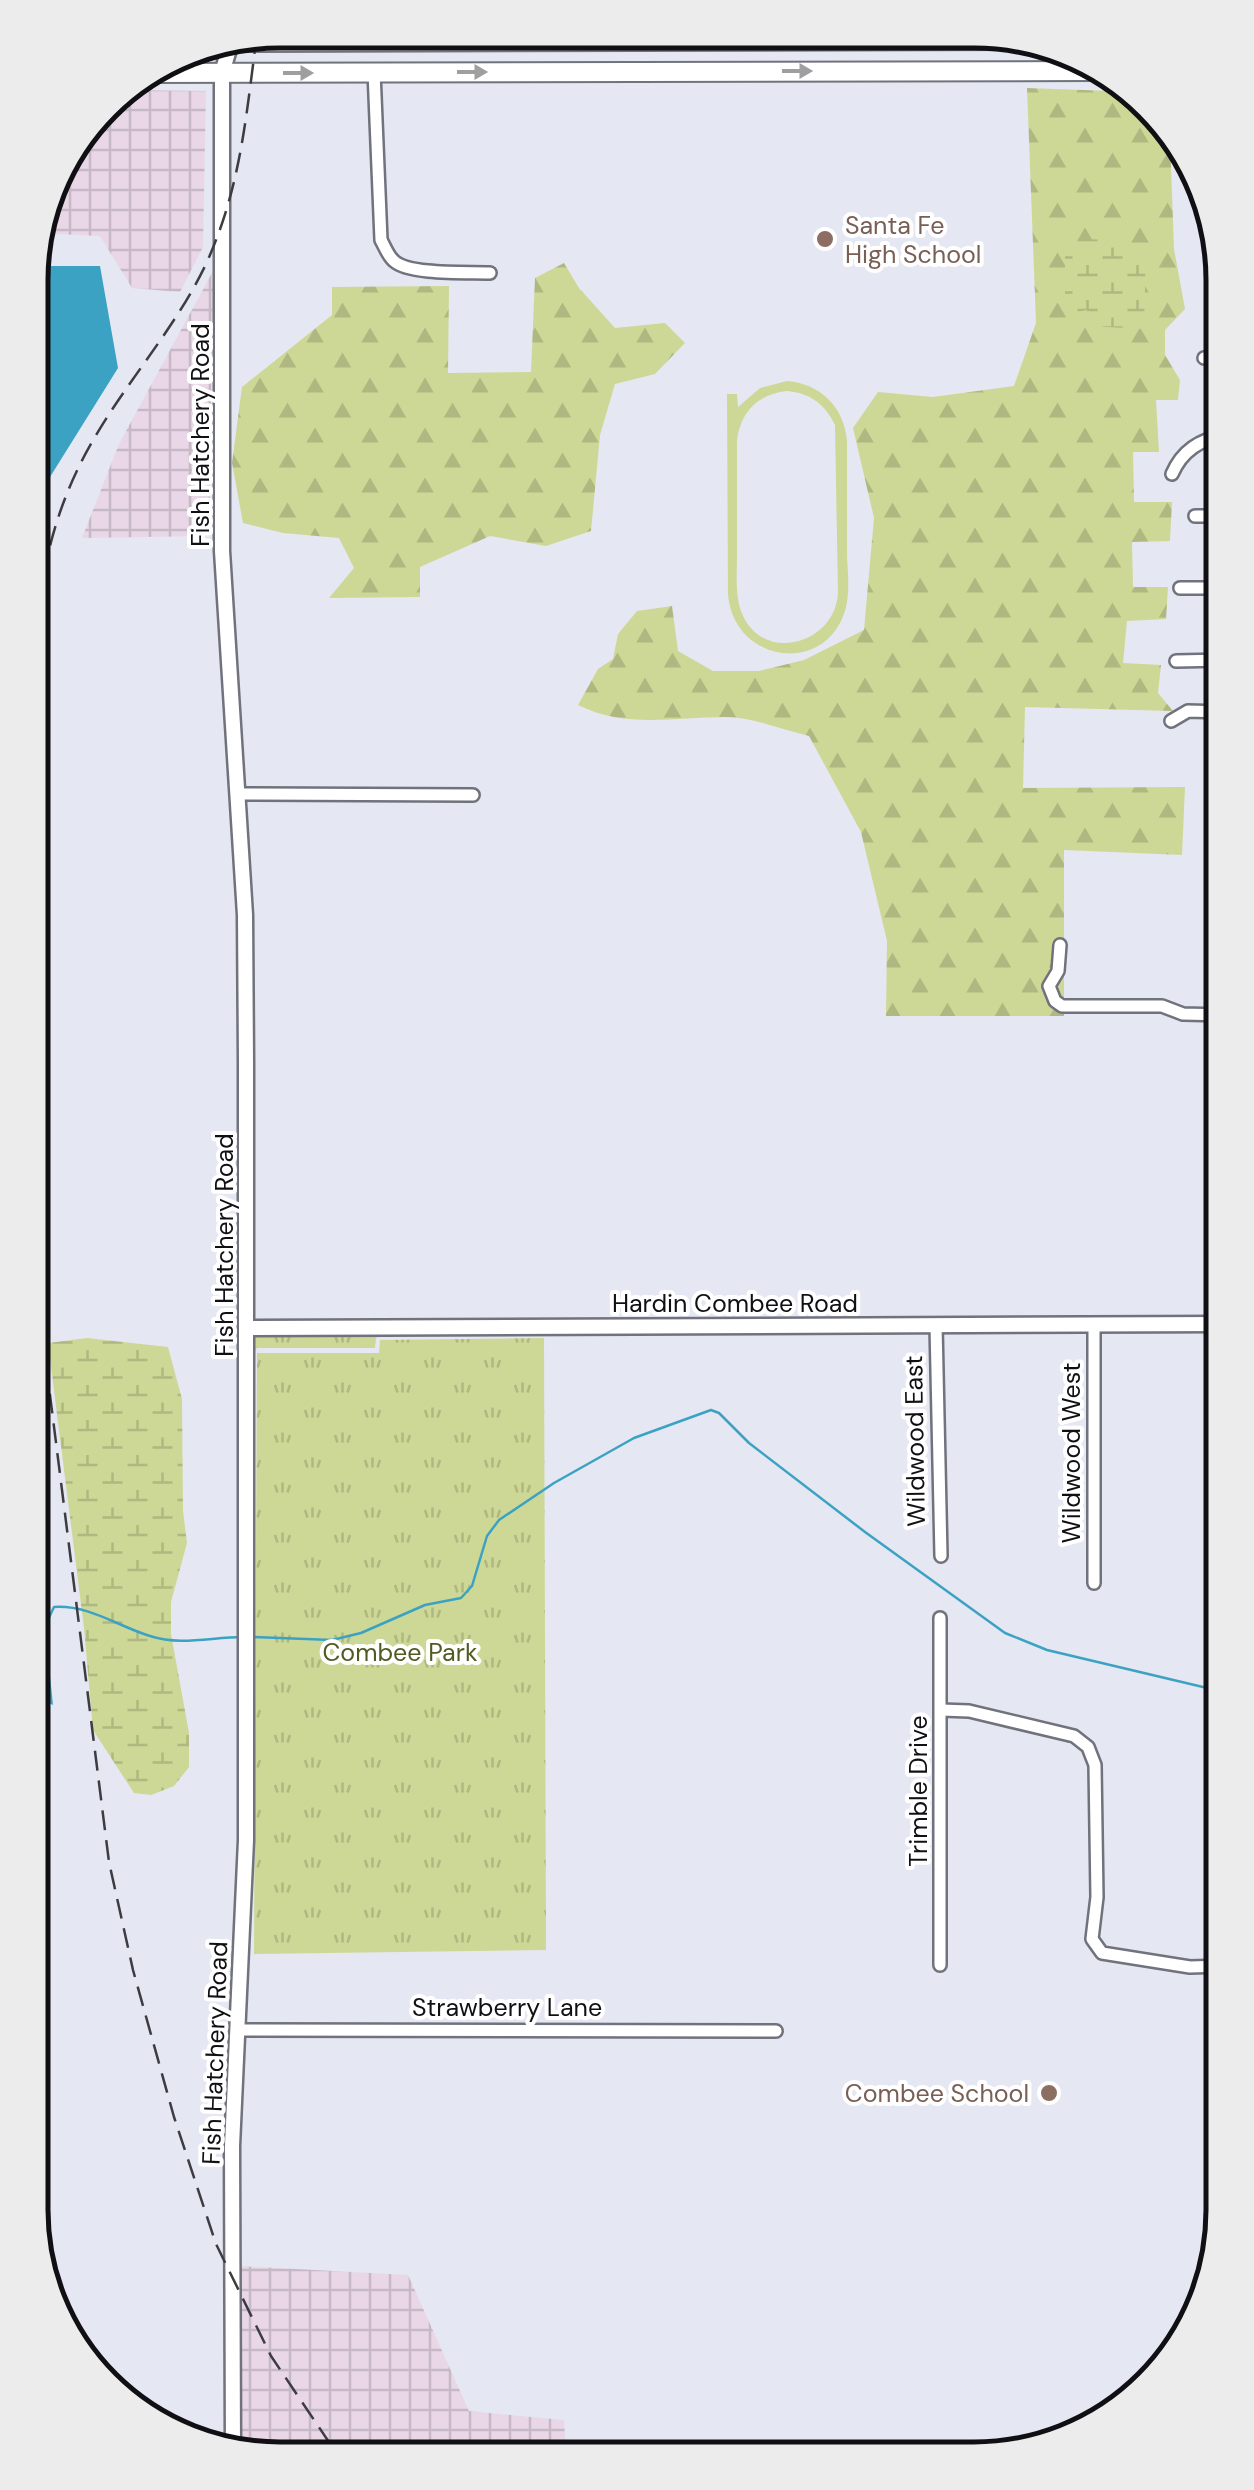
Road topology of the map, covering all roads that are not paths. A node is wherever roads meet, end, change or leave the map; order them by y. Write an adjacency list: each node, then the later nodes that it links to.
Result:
1 (902, 48): 5 (main road)
2 (956, 48): 5 (main road)
3 (974, 48): 6 (main road)
4 (225, 54): 10 (street, Fish Hatchery Road)
5 (923, 71): 6 (main road); 8 (main road, one-way to 5)
6 (1014, 71): 7 (main road)
7 (1077, 71)
8 (374, 72): 10 (main road, one-way to 8); 11 (street)
9 (175, 73): 10 (main road)
10 (222, 73): 22 (street, Fish Hatchery Road)
11 (490, 272)
12 (1206, 439): 13 (street)
13 (1172, 474)
14 (1195, 516): 15 (street)
15 (1206, 516)
16 (1180, 588): 17 (street)
17 (1206, 588)
18 (1176, 660): 19 (street)
19 (1206, 660)
20 (1206, 712): 21 (street)
21 (1171, 721)
22 (238, 794): 23 (street); 29 (street, Fish Hatchery Road)
23 (474, 795)
24 (1060, 945): 25 (street)
25 (1206, 1015)
26 (1094, 1324): 27 (street, Hardin Combee Road); 28 (street, Hardin Combee Road); 31 (street, Wildwood West)
27 (1206, 1324)
28 (936, 1325): 29 (street, Hardin Combee Road); 30 (street, Wildwood East)
29 (246, 1328): 36 (street, Fish Hatchery Road)
30 (941, 1556)
31 (1094, 1583)
32 (940, 1618): 33 (street, Trimble Drive)
33 (941, 1710): 34 (street, Trimble Drive); 35 (street)
34 (940, 1965)
35 (1206, 1967)
36 (238, 2030): 37 (street, Strawberry Lane); 38 (street, Fish Hatchery Road)
37 (776, 2031)
38 (233, 2438)

